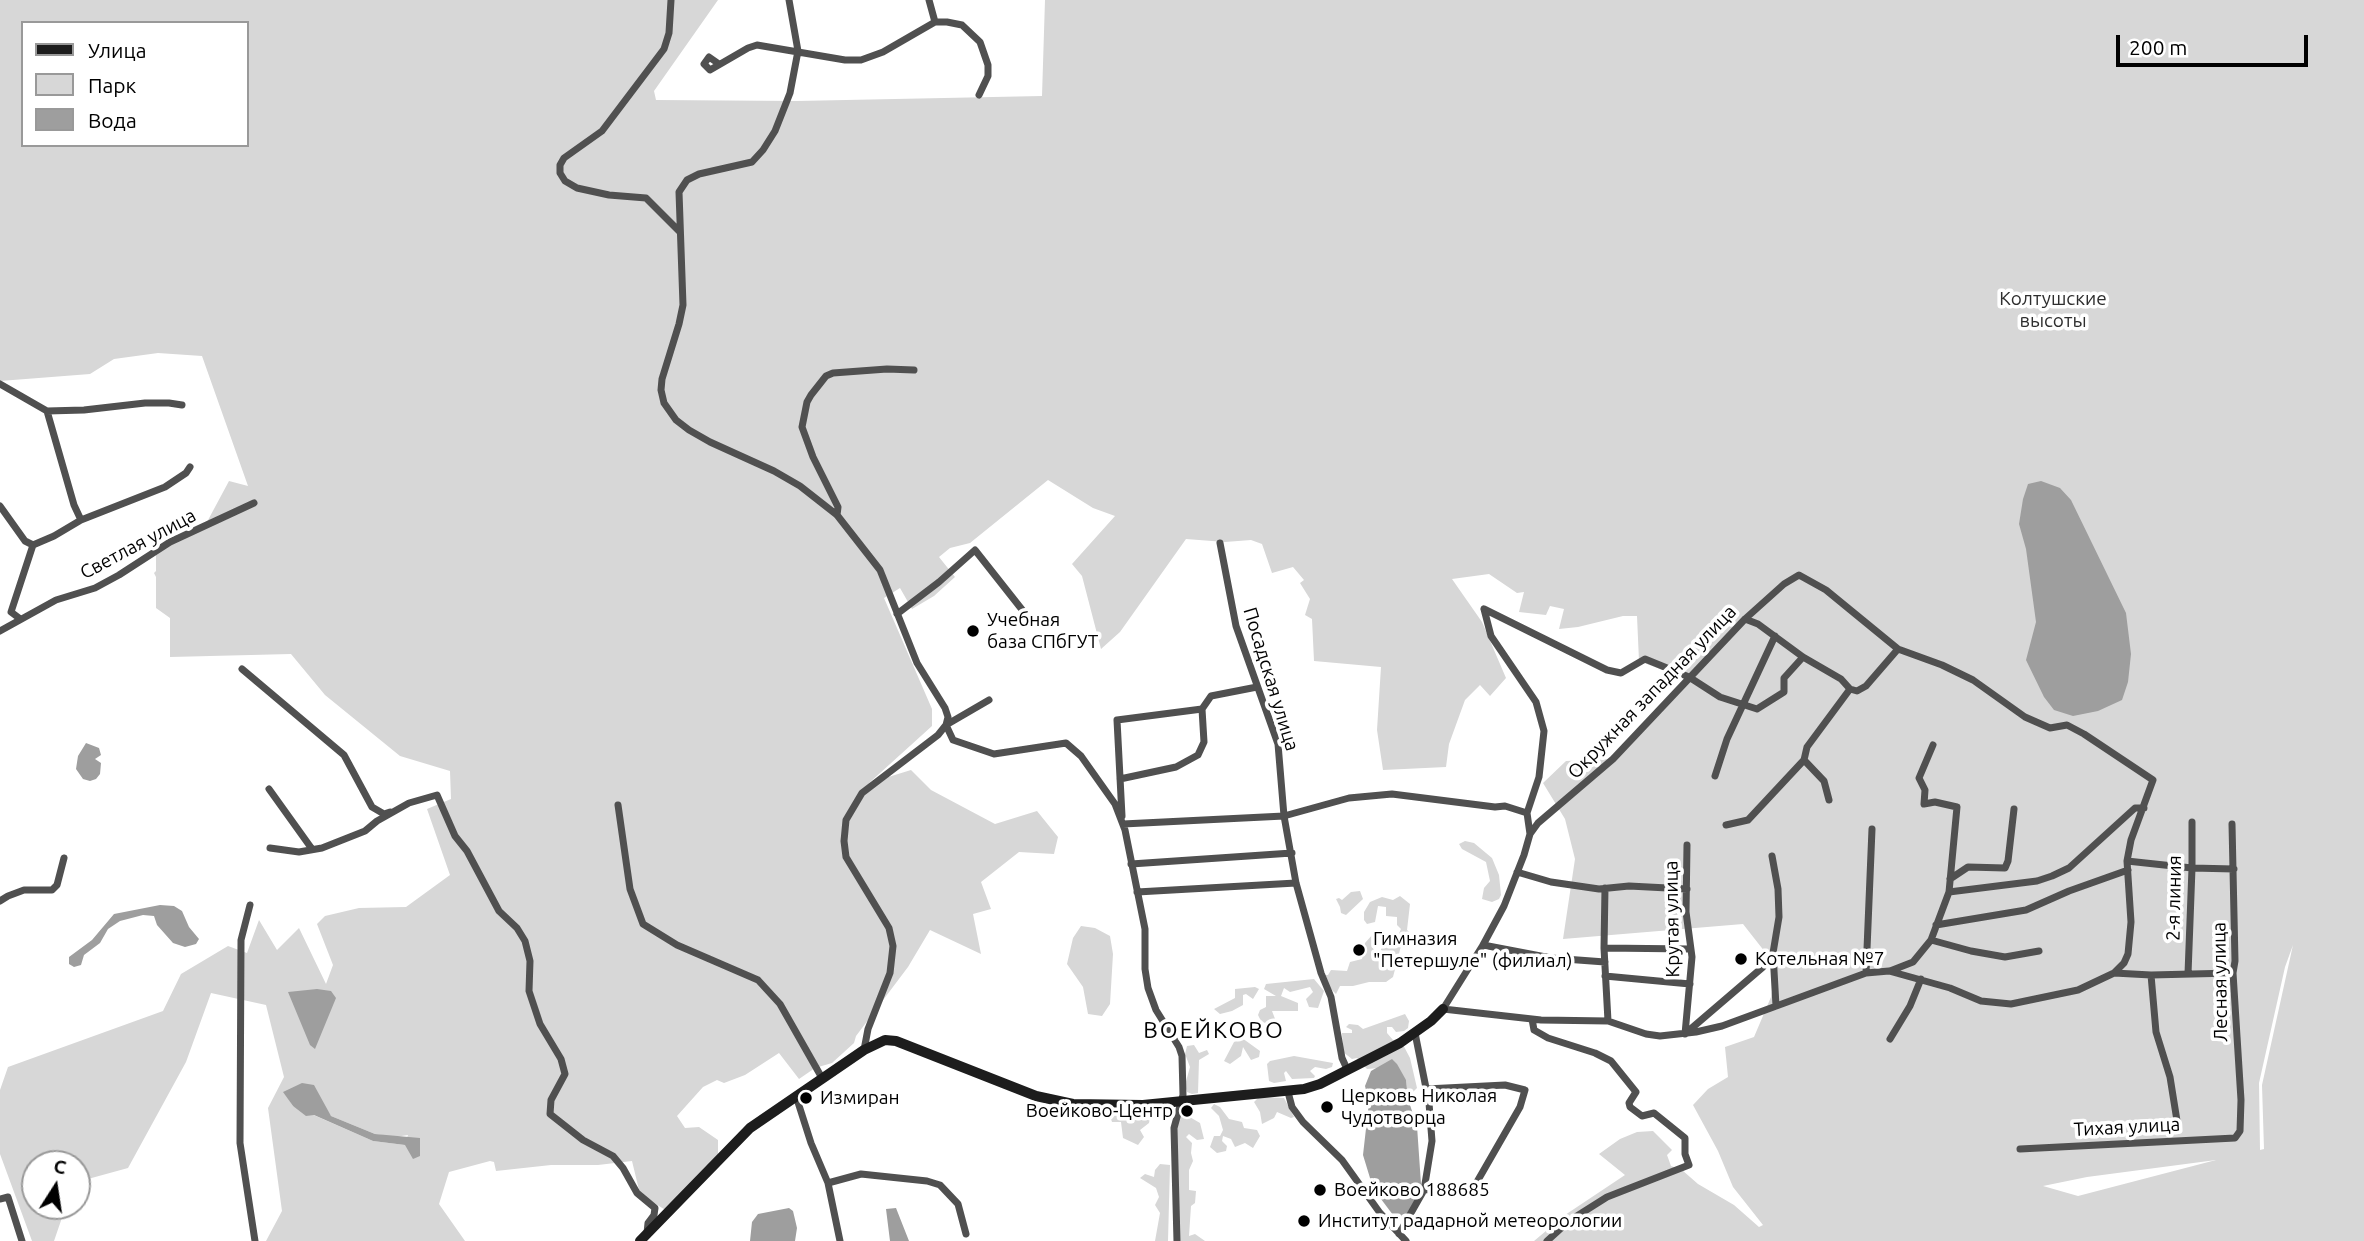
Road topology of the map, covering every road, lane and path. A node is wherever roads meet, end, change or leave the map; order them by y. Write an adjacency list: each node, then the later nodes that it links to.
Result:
1 (671, 0): 8 (street)
2 (789, 0): 5 (street)
3 (929, 0): 4 (street)
4 (935, 22): 5 (street); 7 (street)
5 (798, 51): 6 (street); 8 (street)
6 (719, 64)
7 (979, 95)
8 (680, 232): 16 (street)
9 (914, 370): 16 (street)
10 (0, 384): 12 (street)
11 (182, 405): 12 (street)
12 (47, 411): 17 (street)
13 (190, 467): 17 (street)
14 (254, 503): 21 (street, Светлая улица)
15 (0, 506): 19 (street)
16 (837, 515): 20 (street)
17 (81, 520): 19 (street)
18 (1220, 543): 30 (street, Посадская улица)
19 (33, 545): 21 (street)
20 (897, 614): 23 (street); 35 (street)
21 (19, 618): 24 (street, Светлая улица)
22 (1745, 618): 25 (street); 26 (street, Окружная западная улица); 29 (street, Окружная западная улица)
23 (1031, 621)
24 (0, 631)
25 (1775, 636): 27 (street); 33 (street)
26 (1898, 649): 31 (street); 43 (street)
27 (1803, 657): 31 (street); 33 (street)
28 (242, 669): 45 (street)
29 (1689, 677): 33 (street); 46 (street); 53 (street, Окружная западная улица)
30 (1257, 687): 34 (street); 47 (street, Посадская улица)
31 (1850, 689): 37 (street)
32 (989, 700): 35 (street)
33 (1743, 704): 38 (street)
34 (1202, 709): 39 (street); 39 (street)
35 (946, 725): 49 (street); 98 (street)
36 (1933, 745): 66 (street)
37 (1804, 760): 41 (street); 51 (street)
38 (1715, 776)
39 (1120, 779): 49 (street)
40 (269, 789): 56 (street)
41 (1829, 800)
42 (618, 805): 100 (street)
43 (2144, 808): 60 (street); 70 (street)
44 (2014, 810): 66 (street)
45 (390, 813): 56 (street); 115 (street)
46 (1527, 813): 47 (street); 53 (street)
47 (1284, 816): 49 (street); 57 (street, Посадская улица)
48 (2192, 822): 62 (street, 2-я линия)
49 (1123, 824): 61 (street)
50 (2232, 824): 63 (street, Лесная улица)
51 (1726, 825)
52 (1872, 829): 83 (street)
53 (1531, 834): 65 (street)
54 (1687, 845): 69 (street, Крутая улица)
55 (270, 848): 56 (street)
56 (312, 849)
57 (1292, 853): 61 (street); 67 (street, Посадская улица)
58 (1772, 856): 91 (street)
59 (64, 858): 72 (street)
60 (2127, 861): 62 (street); 64 (street)
61 (1131, 864): 71 (street)
62 (2192, 868): 63 (street); 86 (street, 2-я линия)
63 (2234, 869): 85 (street, Лесная улица)
64 (2128, 870): 74 (street); 84 (street)
65 (1517, 872): 68 (street); 76 (street)
66 (1950, 879): 70 (street)
67 (1296, 883): 71 (street); 99 (street, Посадская улица)
68 (1605, 888): 69 (street); 77 (street)
69 (1687, 889): 78 (street, Крутая улица)
70 (1949, 891): 74 (street)
71 (1137, 892): 104 (street)
72 (0, 901)
73 (250, 905): 117 (street)
74 (1936, 925): 75 (street)
75 (1931, 940): 79 (street); 82 (street)
76 (1483, 945): 80 (street); 92 (street)
77 (1604, 948): 78 (street); 80 (street)
78 (1690, 949): 90 (street, Крутая улица)
79 (2039, 951)
80 (1605, 962): 88 (street)
81 (1763, 967): 96 (street)
82 (1889, 971): 83 (street); 89 (street)
83 (1866, 972): 91 (street)
84 (2114, 973): 87 (street); 89 (street)
85 (2233, 973): 86 (street); 108 (street, Лесная улица)
86 (2188, 974): 87 (street)
87 (2151, 975): 107 (street)
88 (1605, 976): 90 (street); 94 (street)
89 (1921, 979): 97 (street)
90 (1690, 984): 96 (street, Крутая улица)
91 (1778, 1005): 96 (street)
92 (1443, 1009): 93 (street); 95 (street)
93 (1532, 1018): 94 (street); 121 (street)
94 (1608, 1021): 96 (street)
95 (1415, 1033): 99 (street); 101 (street)
96 (1685, 1034)
97 (1890, 1039)
98 (864, 1049): 100 (street); 105 (street)
99 (1347, 1069): 102 (street)
100 (822, 1079): 103 (street)
101 (1426, 1089): 111 (street); 111 (street)
102 (1288, 1092): 104 (street); 114 (street)
103 (796, 1096): 110 (street); 115 (street)
104 (1182, 1101): 105 (street); 106 (street)
105 (1164, 1104): 106 (street)
106 (1177, 1114): 119 (street)
107 (2178, 1127)
108 (2235, 1138): 109 (street, Тихая улица)
109 (2020, 1149)
110 (828, 1183): 113 (street); 118 (street)
111 (1424, 1190): 114 (street)
112 (0, 1199): 116 (street)
113 (966, 1234)
114 (1399, 1234): 120 (street)
115 (643, 1238)
116 (22, 1241)
117 (255, 1241)
118 (841, 1241)
119 (1177, 1241)
120 (1406, 1241)
121 (1547, 1241)

